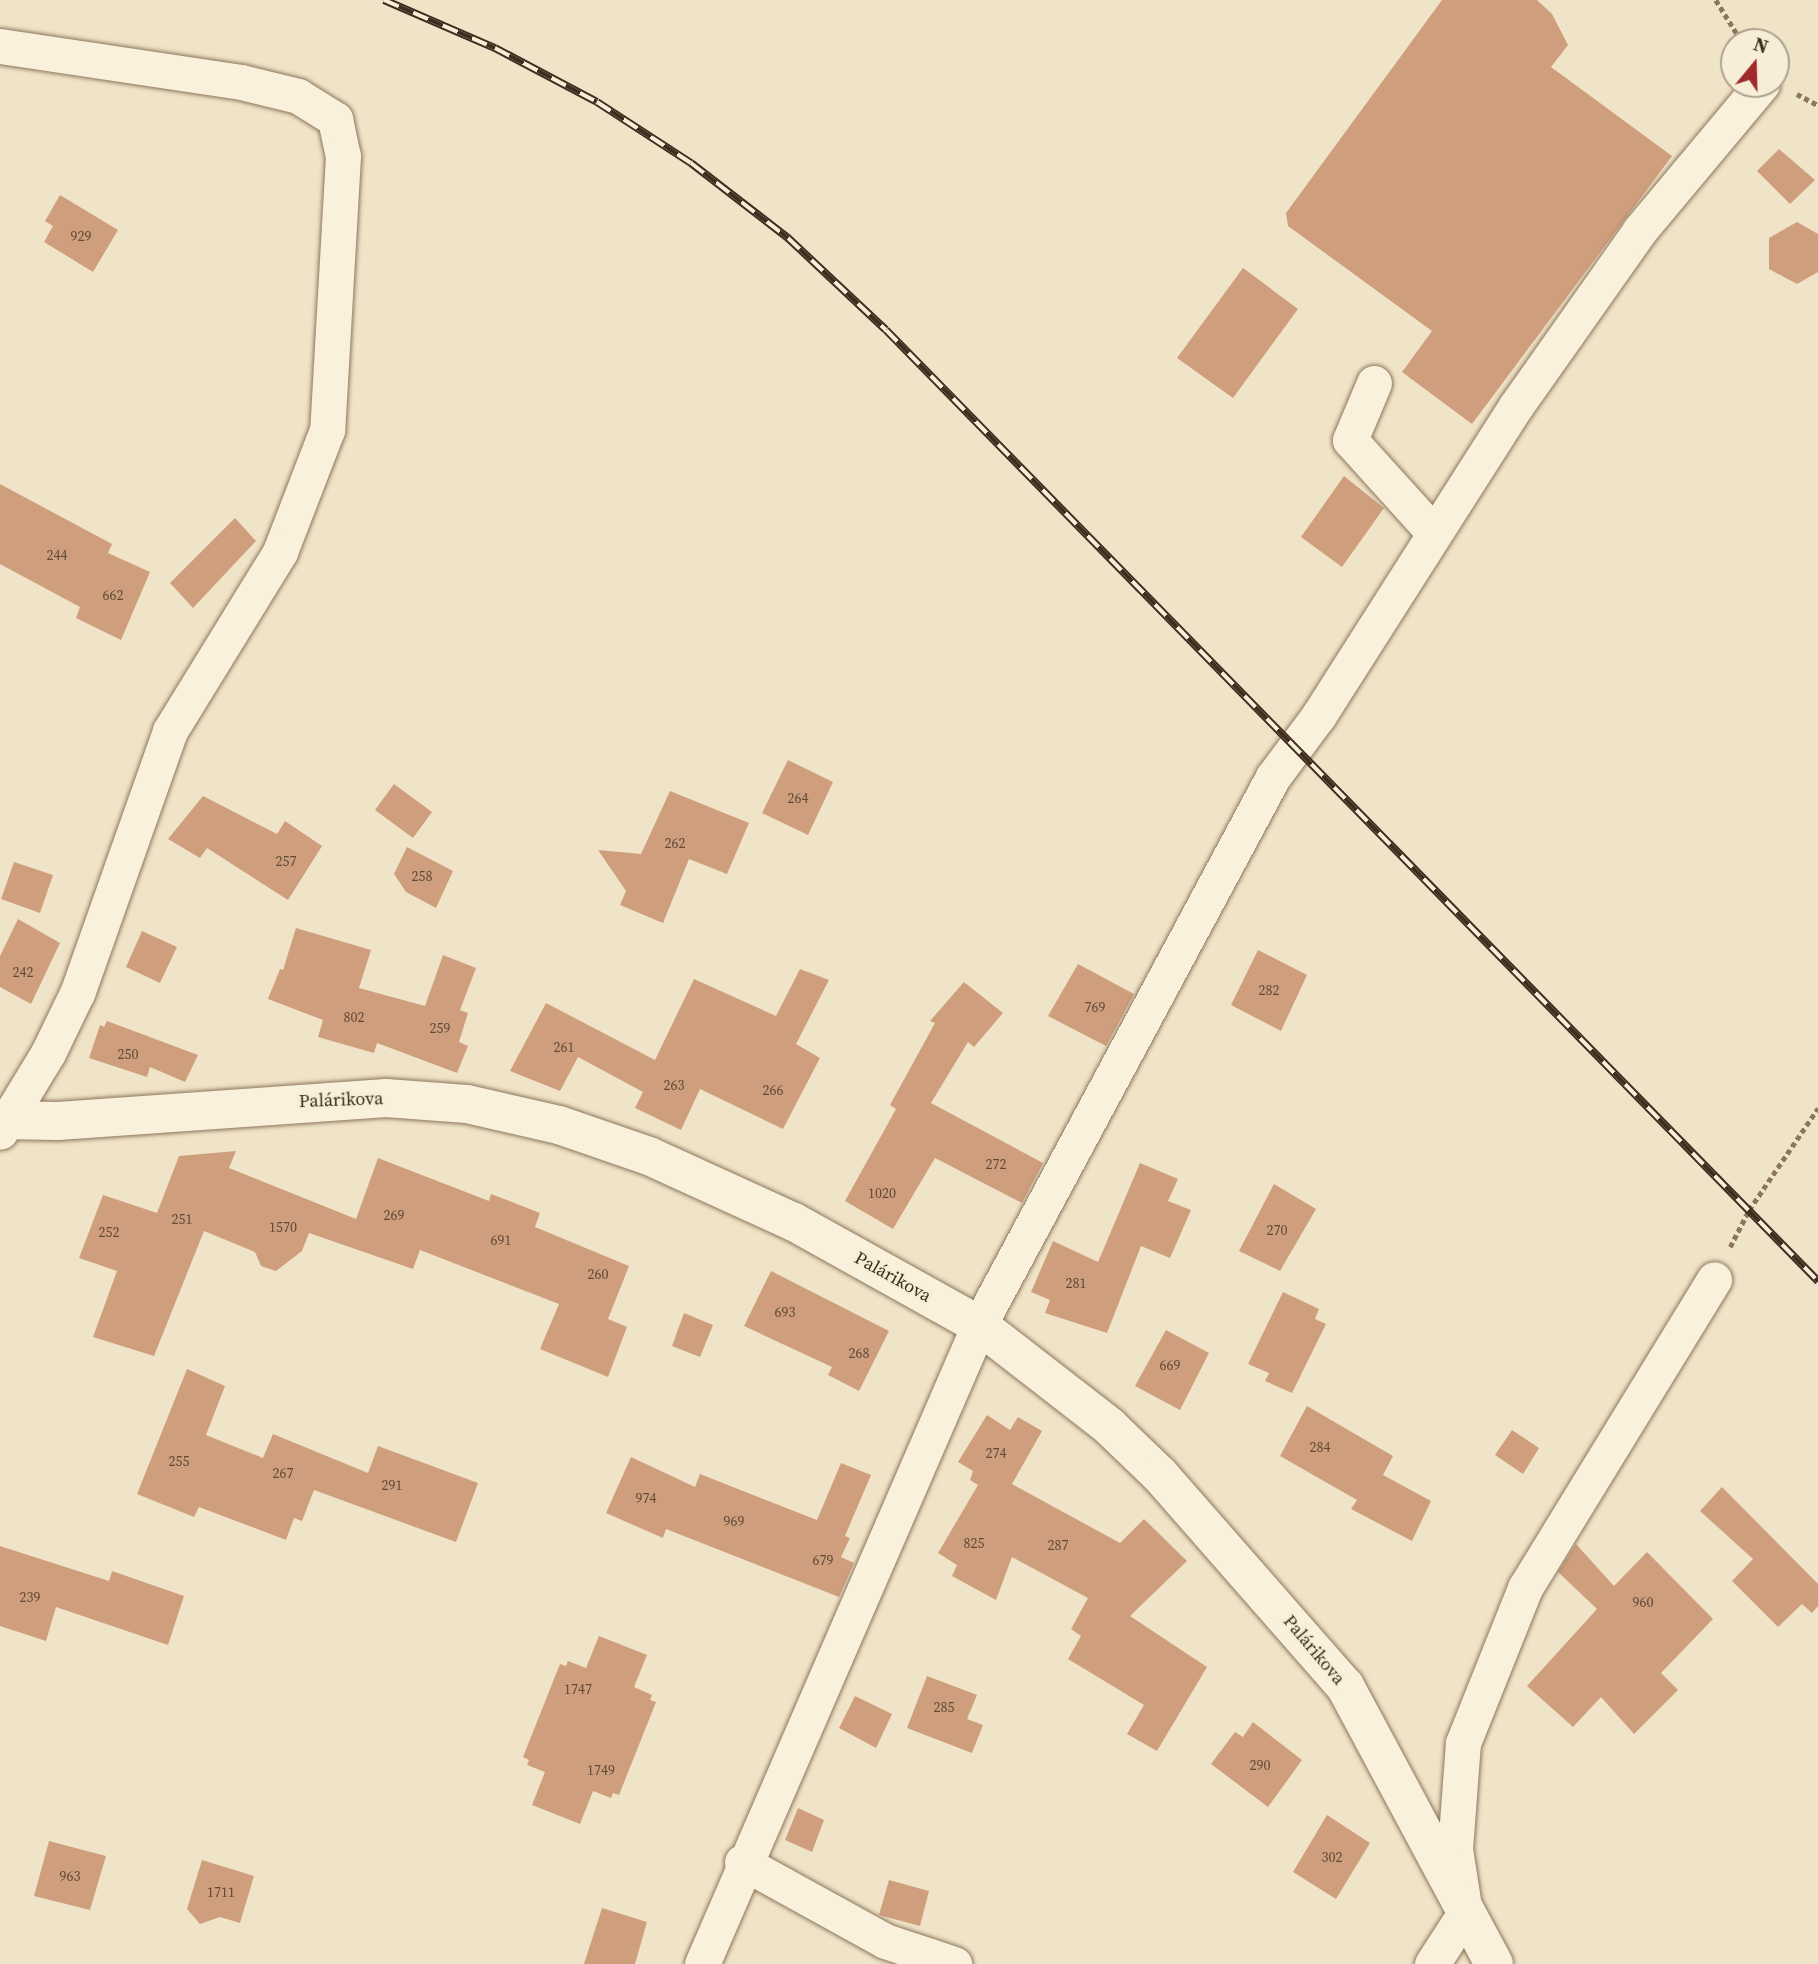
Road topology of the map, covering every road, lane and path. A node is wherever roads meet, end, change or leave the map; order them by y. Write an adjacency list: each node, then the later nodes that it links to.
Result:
1 (1716, 0): 2 (path)
2 (1733, 28)
3 (0, 46): 8 (street)
4 (1750, 98): 6 (street)
5 (1374, 383): 6 (street)
6 (1434, 533): 10 (street)
7 (1818, 1108): 9 (path)
8 (2, 1124): 10 (main road, Palárikova)
9 (1714, 1279): 12 (street)
10 (979, 1325): 11 (street); 12 (main road, Palárikova)
11 (742, 1862): 13 (street); 14 (street)
12 (1465, 1913): 15 (street); 16 (main road, Palárikova)
13 (702, 1964)
14 (954, 1964)
15 (1432, 1964)
16 (1494, 1964)

